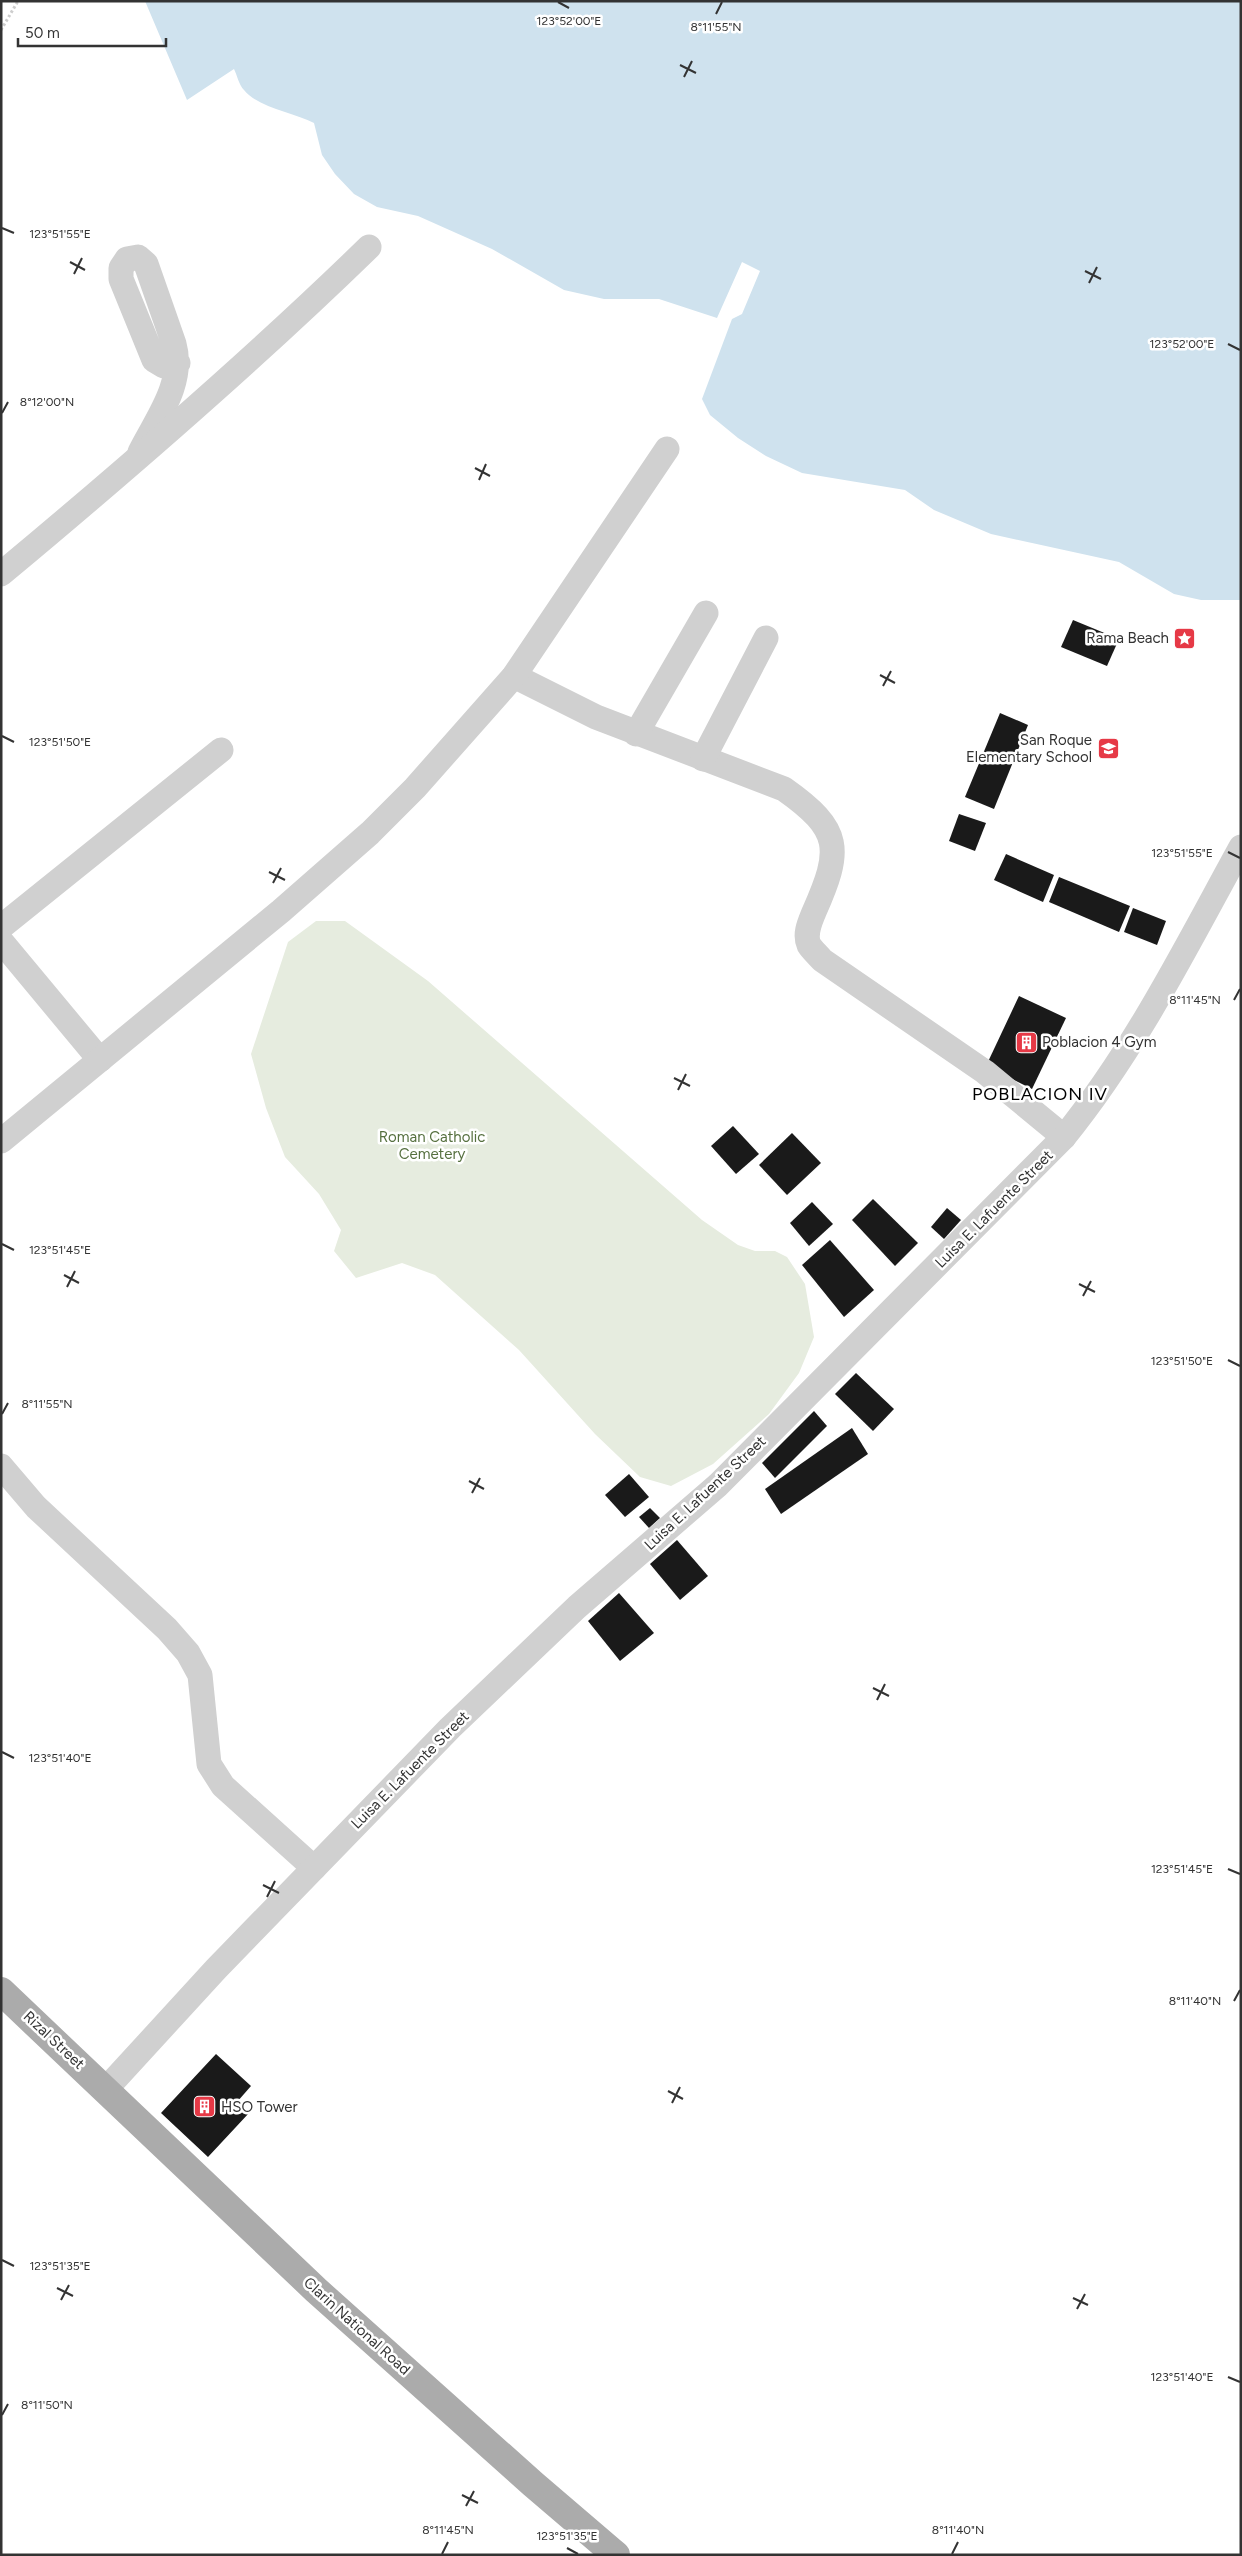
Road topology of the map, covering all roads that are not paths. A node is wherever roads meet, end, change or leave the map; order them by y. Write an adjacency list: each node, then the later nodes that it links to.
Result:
1 (369, 248): 4 (street)
2 (178, 363): 4 (street)
3 (666, 449): 8 (street)
4 (134, 463): 5 (street)
5 (5, 564)
6 (706, 613): 9 (street)
7 (766, 638): 11 (street)
8 (514, 676): 9 (street); 15 (street)
9 (636, 734): 11 (street)
10 (221, 750): 13 (street)
11 (703, 759): 16 (street)
12 (1241, 847): 16 (street, Luisa E. Lafuente Street)
13 (1, 927)
14 (1, 941): 15 (street)
15 (100, 1060): 17 (street)
16 (1064, 1137): 19 (street, Luisa E. Lafuente Street)
17 (1, 1141)
18 (1, 1466): 19 (street)
19 (314, 1868): 21 (street, Luisa E. Lafuente Street)
20 (1, 1991): 21 (main road, Rizal Street)
21 (106, 2089): 22 (main road, Clarin National Road)
22 (616, 2555)

